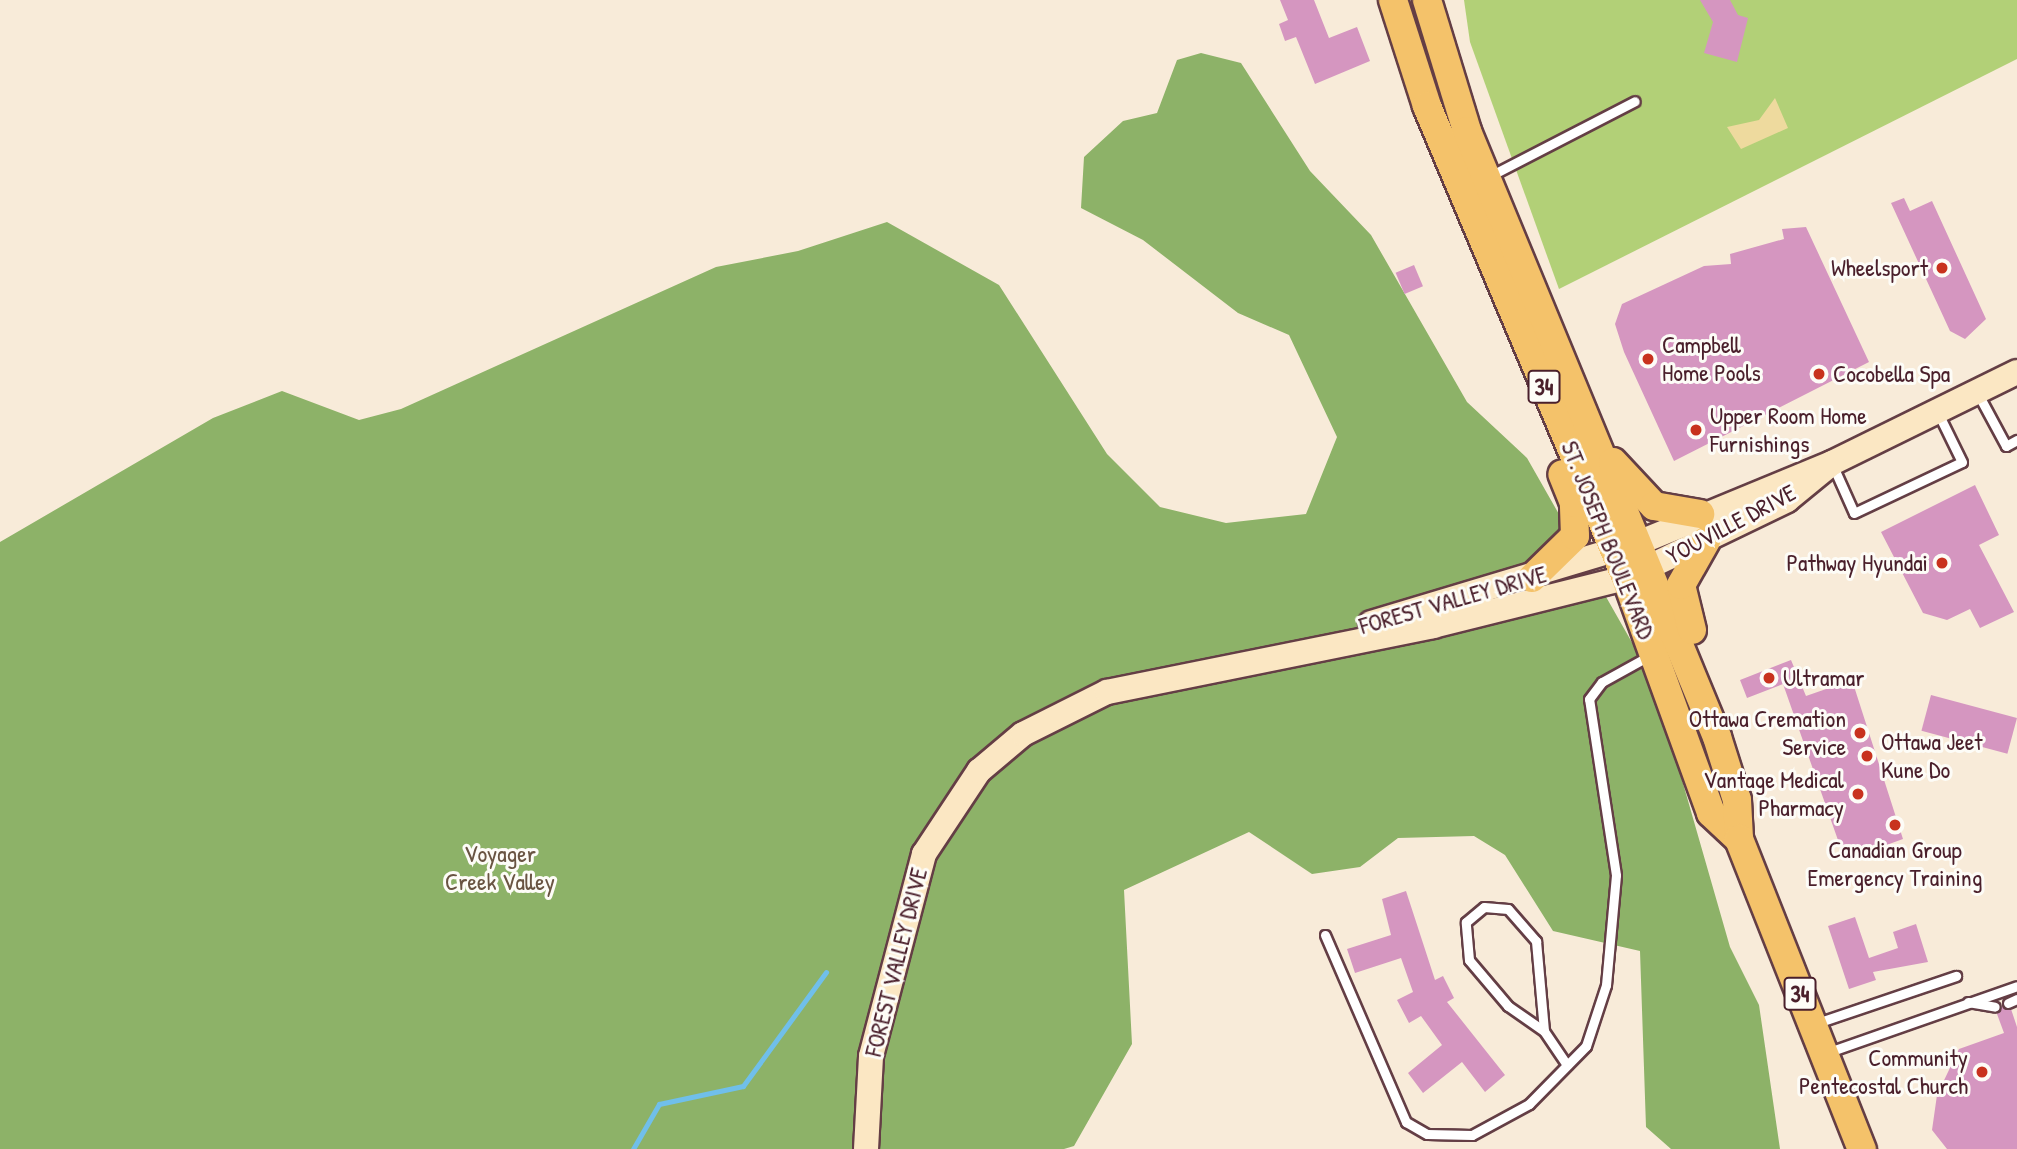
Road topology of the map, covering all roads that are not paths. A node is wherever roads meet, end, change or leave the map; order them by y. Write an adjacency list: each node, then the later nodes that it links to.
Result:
1 (1393, 0): 4 (main road, ST. JOSEPH BOULEVARD / 34)
2 (1427, 0): 5 (main road, ST. JOSEPH BOULEVARD / 34)
3 (1635, 101): 5 (lane)
4 (1427, 106): 13 (main road, ST. JOSEPH BOULEVARD / 34); 14 (main road)
5 (1486, 178): 9 (main road, ST. JOSEPH BOULEVARD / 34)
6 (2017, 372): 7 (street, YOUVILLE DRIVE)
7 (1977, 392): 8 (street, YOUVILLE DRIVE); 10 (lane)
8 (1937, 412): 11 (street, YOUVILLE DRIVE); 11 (lane)
9 (1593, 438): 12 (main road); 13 (main road, ST. JOSEPH BOULEVARD / 34)
10 (2017, 440)
11 (1832, 463): 12 (street, YOUVILLE DRIVE)
12 (1703, 528): 13 (street, YOUVILLE DRIVE); 17 (main road)
13 (1632, 560): 14 (street, FOREST VALLEY DRIVE); 15 (main road, ST. JOSEPH BOULEVARD / 34); 16 (street, FOREST VALLEY DRIVE); 17 (main road, ST. JOSEPH BOULEVARD / 34)
14 (1532, 578): 16 (street, FOREST VALLEY DRIVE)
15 (1654, 654): 18 (main road, ST. JOSEPH BOULEVARD / 34); 27 (lane)
16 (1267, 657): 28 (street, FOREST VALLEY DRIVE)
17 (1717, 737): 18 (main road, ST. JOSEPH BOULEVARD / 34)
18 (1739, 839): 24 (main road, ST. JOSEPH BOULEVARD / 34)
19 (1325, 935): 27 (lane)
20 (1956, 976): 24 (lane)
21 (2017, 986): 22 (lane)
22 (1968, 1002): 23 (lane); 26 (lane)
23 (1995, 1007)
24 (1813, 1025): 26 (main road, ST. JOSEPH BOULEVARD / 34)
25 (1544, 1031): 25 (lane); 27 (lane)
26 (1825, 1054): 29 (main road, ST. JOSEPH BOULEVARD / 34)
27 (1567, 1065)
28 (866, 1149)
29 (1862, 1149)

